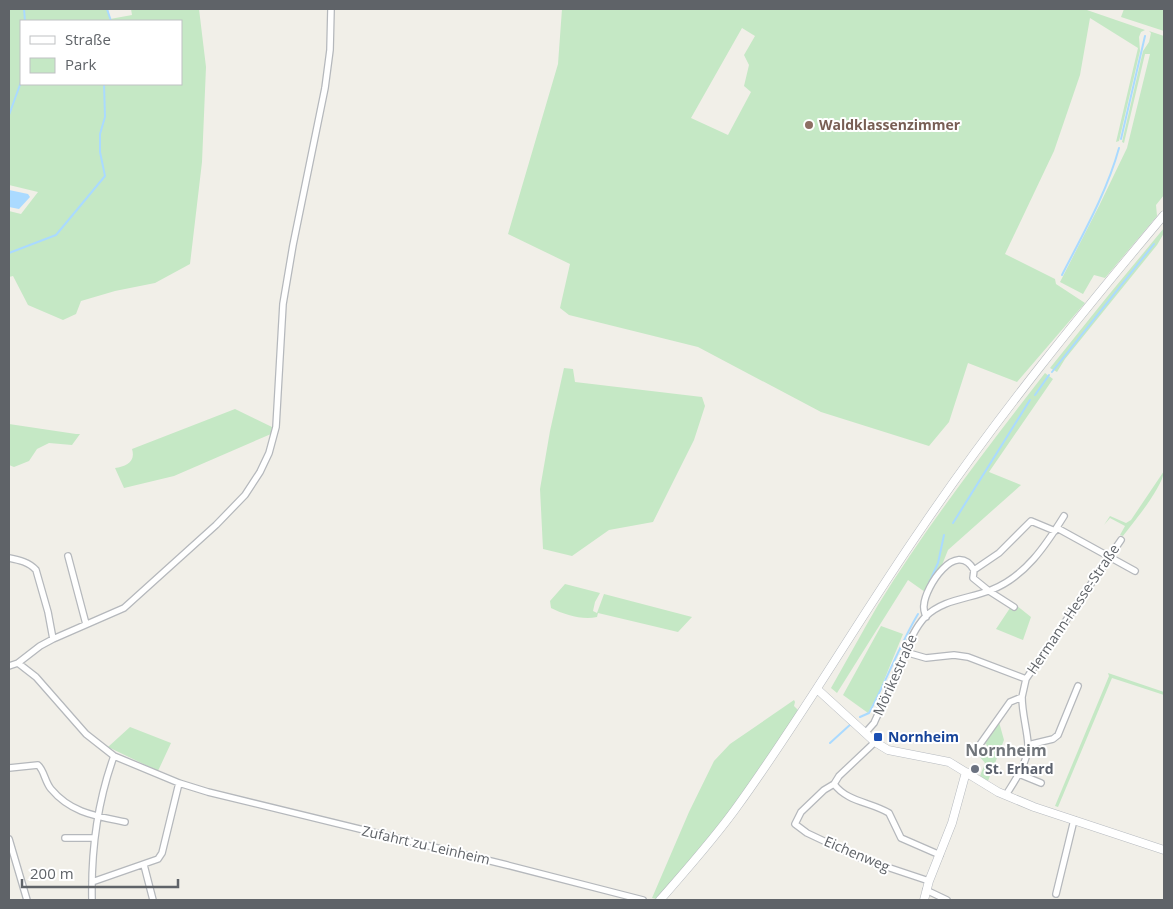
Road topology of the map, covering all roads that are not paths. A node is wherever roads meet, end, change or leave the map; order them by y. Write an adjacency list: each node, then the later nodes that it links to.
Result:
1 (331, 9): 14 (street)
2 (1164, 215): 21 (main road)
3 (1064, 516): 4 (street, Mörikestraße)
4 (1056, 529): 7 (street); 9 (street); 11 (street, Mörikestraße)
5 (1121, 540): 7 (street, Hermann-Hesse-Straße)
6 (68, 556): 14 (street)
7 (1110, 557): 10 (street); 19 (street, Hermann-Hesse-Straße)
8 (9, 558): 15 (street)
9 (974, 570): 11 (street); 13 (street)
10 (1135, 570)
11 (989, 591): 12 (street); 13 (street, Mörikestraße)
12 (1014, 607)
13 (926, 617): 16 (street, Mörikestraße)
14 (86, 624): 15 (street)
15 (53, 639): 17 (street)
16 (905, 652): 19 (street); 23 (street, Mörikestraße)
17 (18, 662): 18 (street); 27 (street, Zufahrt zu Leinheim)
18 (9, 666)
19 (1026, 679): 22 (street, Hermann-Hesse-Straße)
20 (1078, 686): 25 (street)
21 (817, 689): 23 (main road); 52 (main road)
22 (1022, 697): 25 (street, Hermann-Hesse-Straße); 26 (street)
23 (866, 732): 24 (main road)
24 (875, 742): 29 (main road); 33 (street)
25 (1028, 745): 30 (street)
26 (976, 750)
27 (114, 756): 31 (street, Zufahrt zu Leinheim); 35 (street)
28 (9, 768): 35 (street)
29 (966, 772): 34 (main road); 42 (main road)
30 (1018, 774): 32 (street); 34 (street)
31 (179, 783): 43 (street); 51 (street, Zufahrt zu Leinheim)
32 (1041, 783)
33 (834, 784): 42 (street); 44 (street, Eichenweg)
34 (1006, 795): 36 (main road)
35 (97, 816): 37 (street); 39 (street)
36 (1074, 820): 41 (main road); 47 (street)
37 (125, 822)
38 (65, 838): 39 (street)
39 (94, 838): 45 (street)
40 (9, 840): 48 (street)
41 (1164, 850)
42 (940, 855): 44 (main road)
43 (144, 865): 45 (street); 50 (street)
44 (929, 881): 46 (main road)
45 (92, 882): 49 (street)
46 (926, 890): 53 (main road); 54 (street)
47 (1056, 894)
48 (28, 900)
49 (92, 900)
50 (153, 900)
51 (643, 900)
52 (660, 900)
53 (924, 900)
54 (947, 900)

